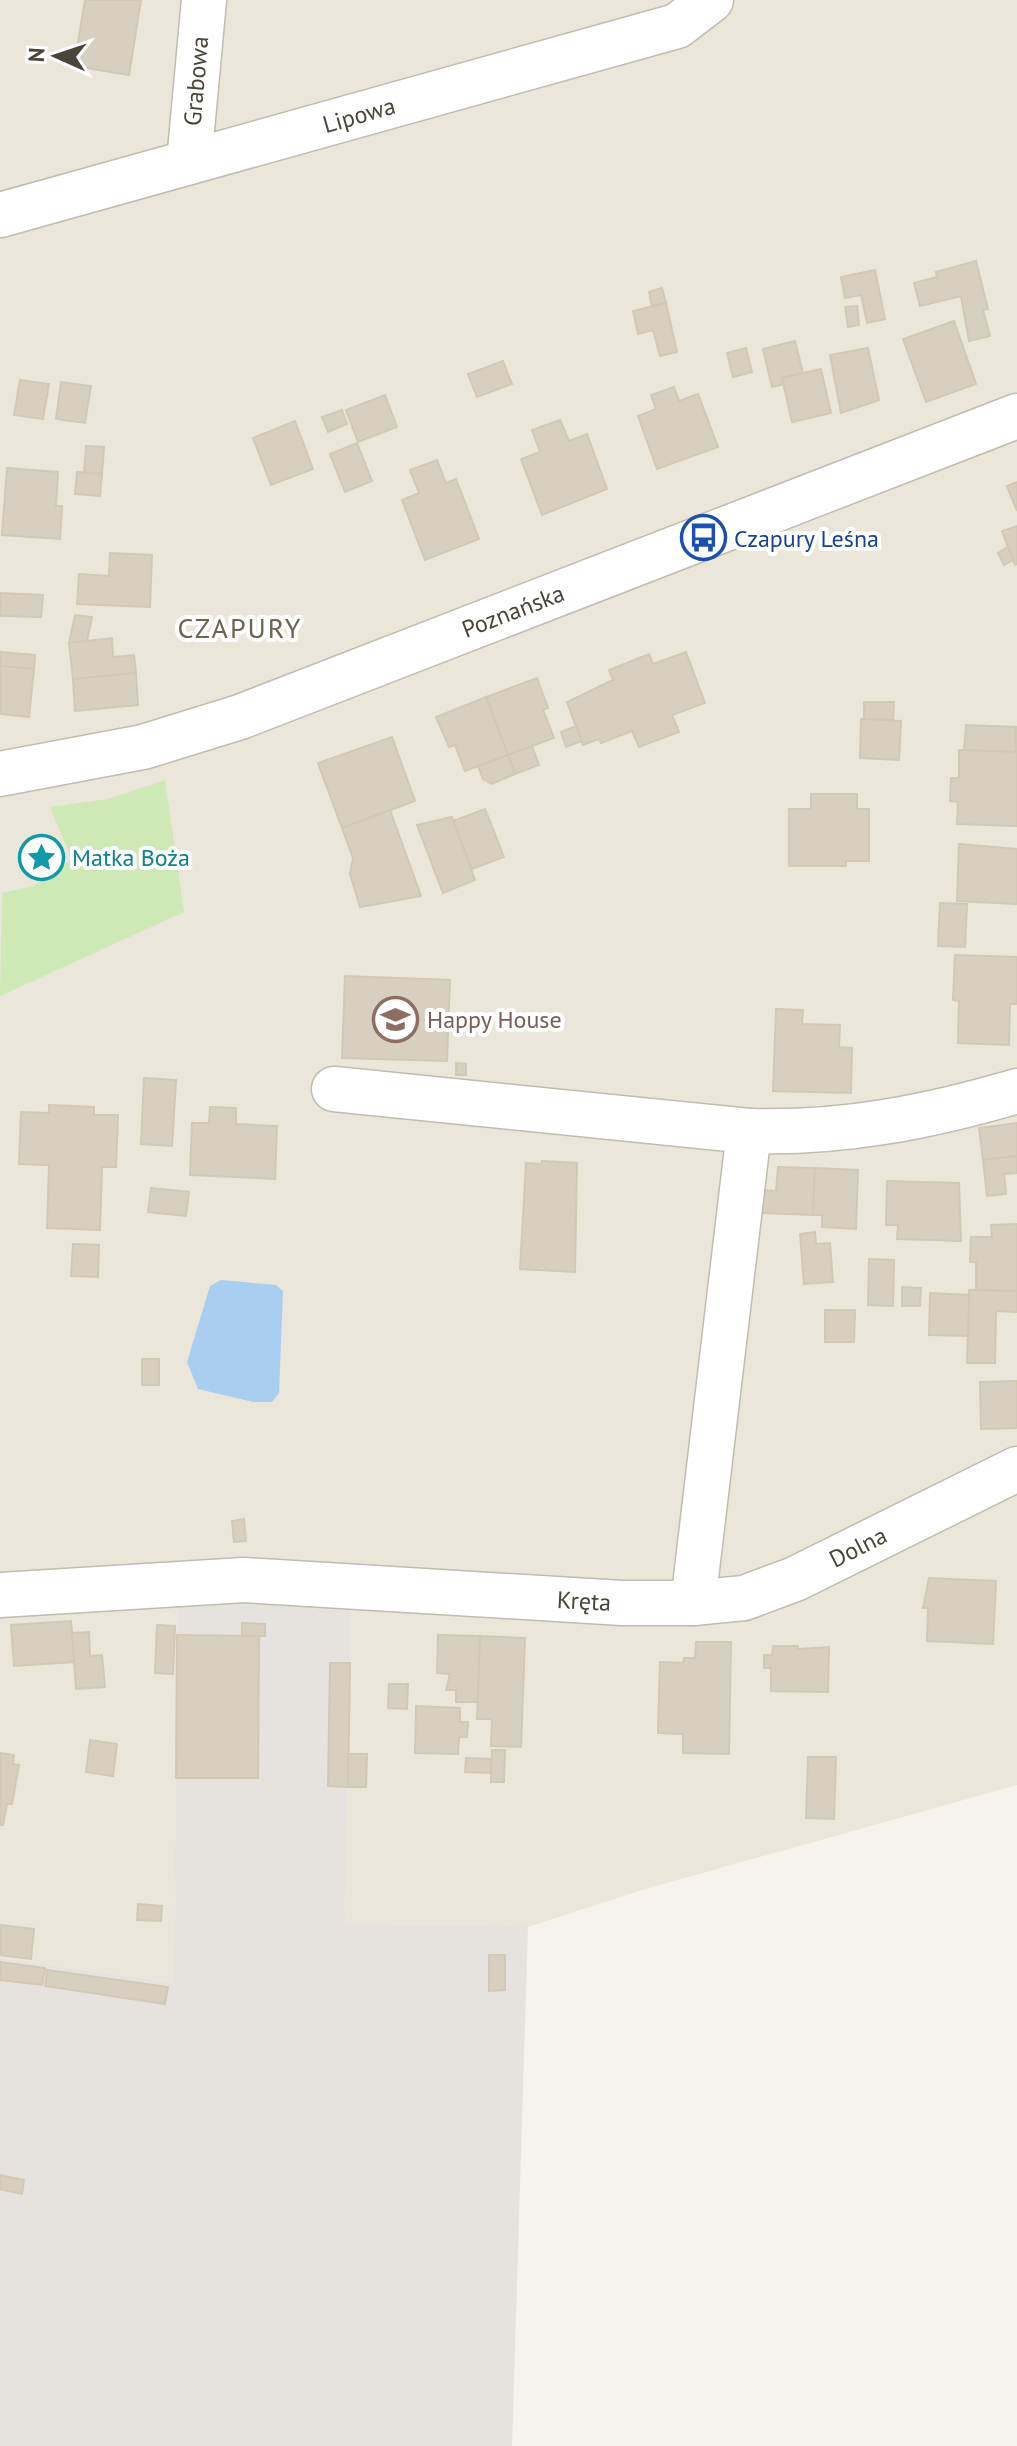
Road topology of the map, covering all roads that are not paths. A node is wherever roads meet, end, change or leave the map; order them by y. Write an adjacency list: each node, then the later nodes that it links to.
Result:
1 (204, 0): 3 (street, Grabowa)
2 (711, 0): 3 (street, Lipowa)
3 (189, 162): 4 (street, Lipowa)
4 (0, 215)
5 (1017, 416): 6 (street, Poznańska)
6 (0, 774)
7 (334, 1089): 9 (street)
8 (1017, 1091): 9 (street)
9 (749, 1131): 12 (street)
10 (1017, 1469): 12 (street, Dolna)
11 (0, 1595): 12 (street, Kręta)
12 (693, 1603)

